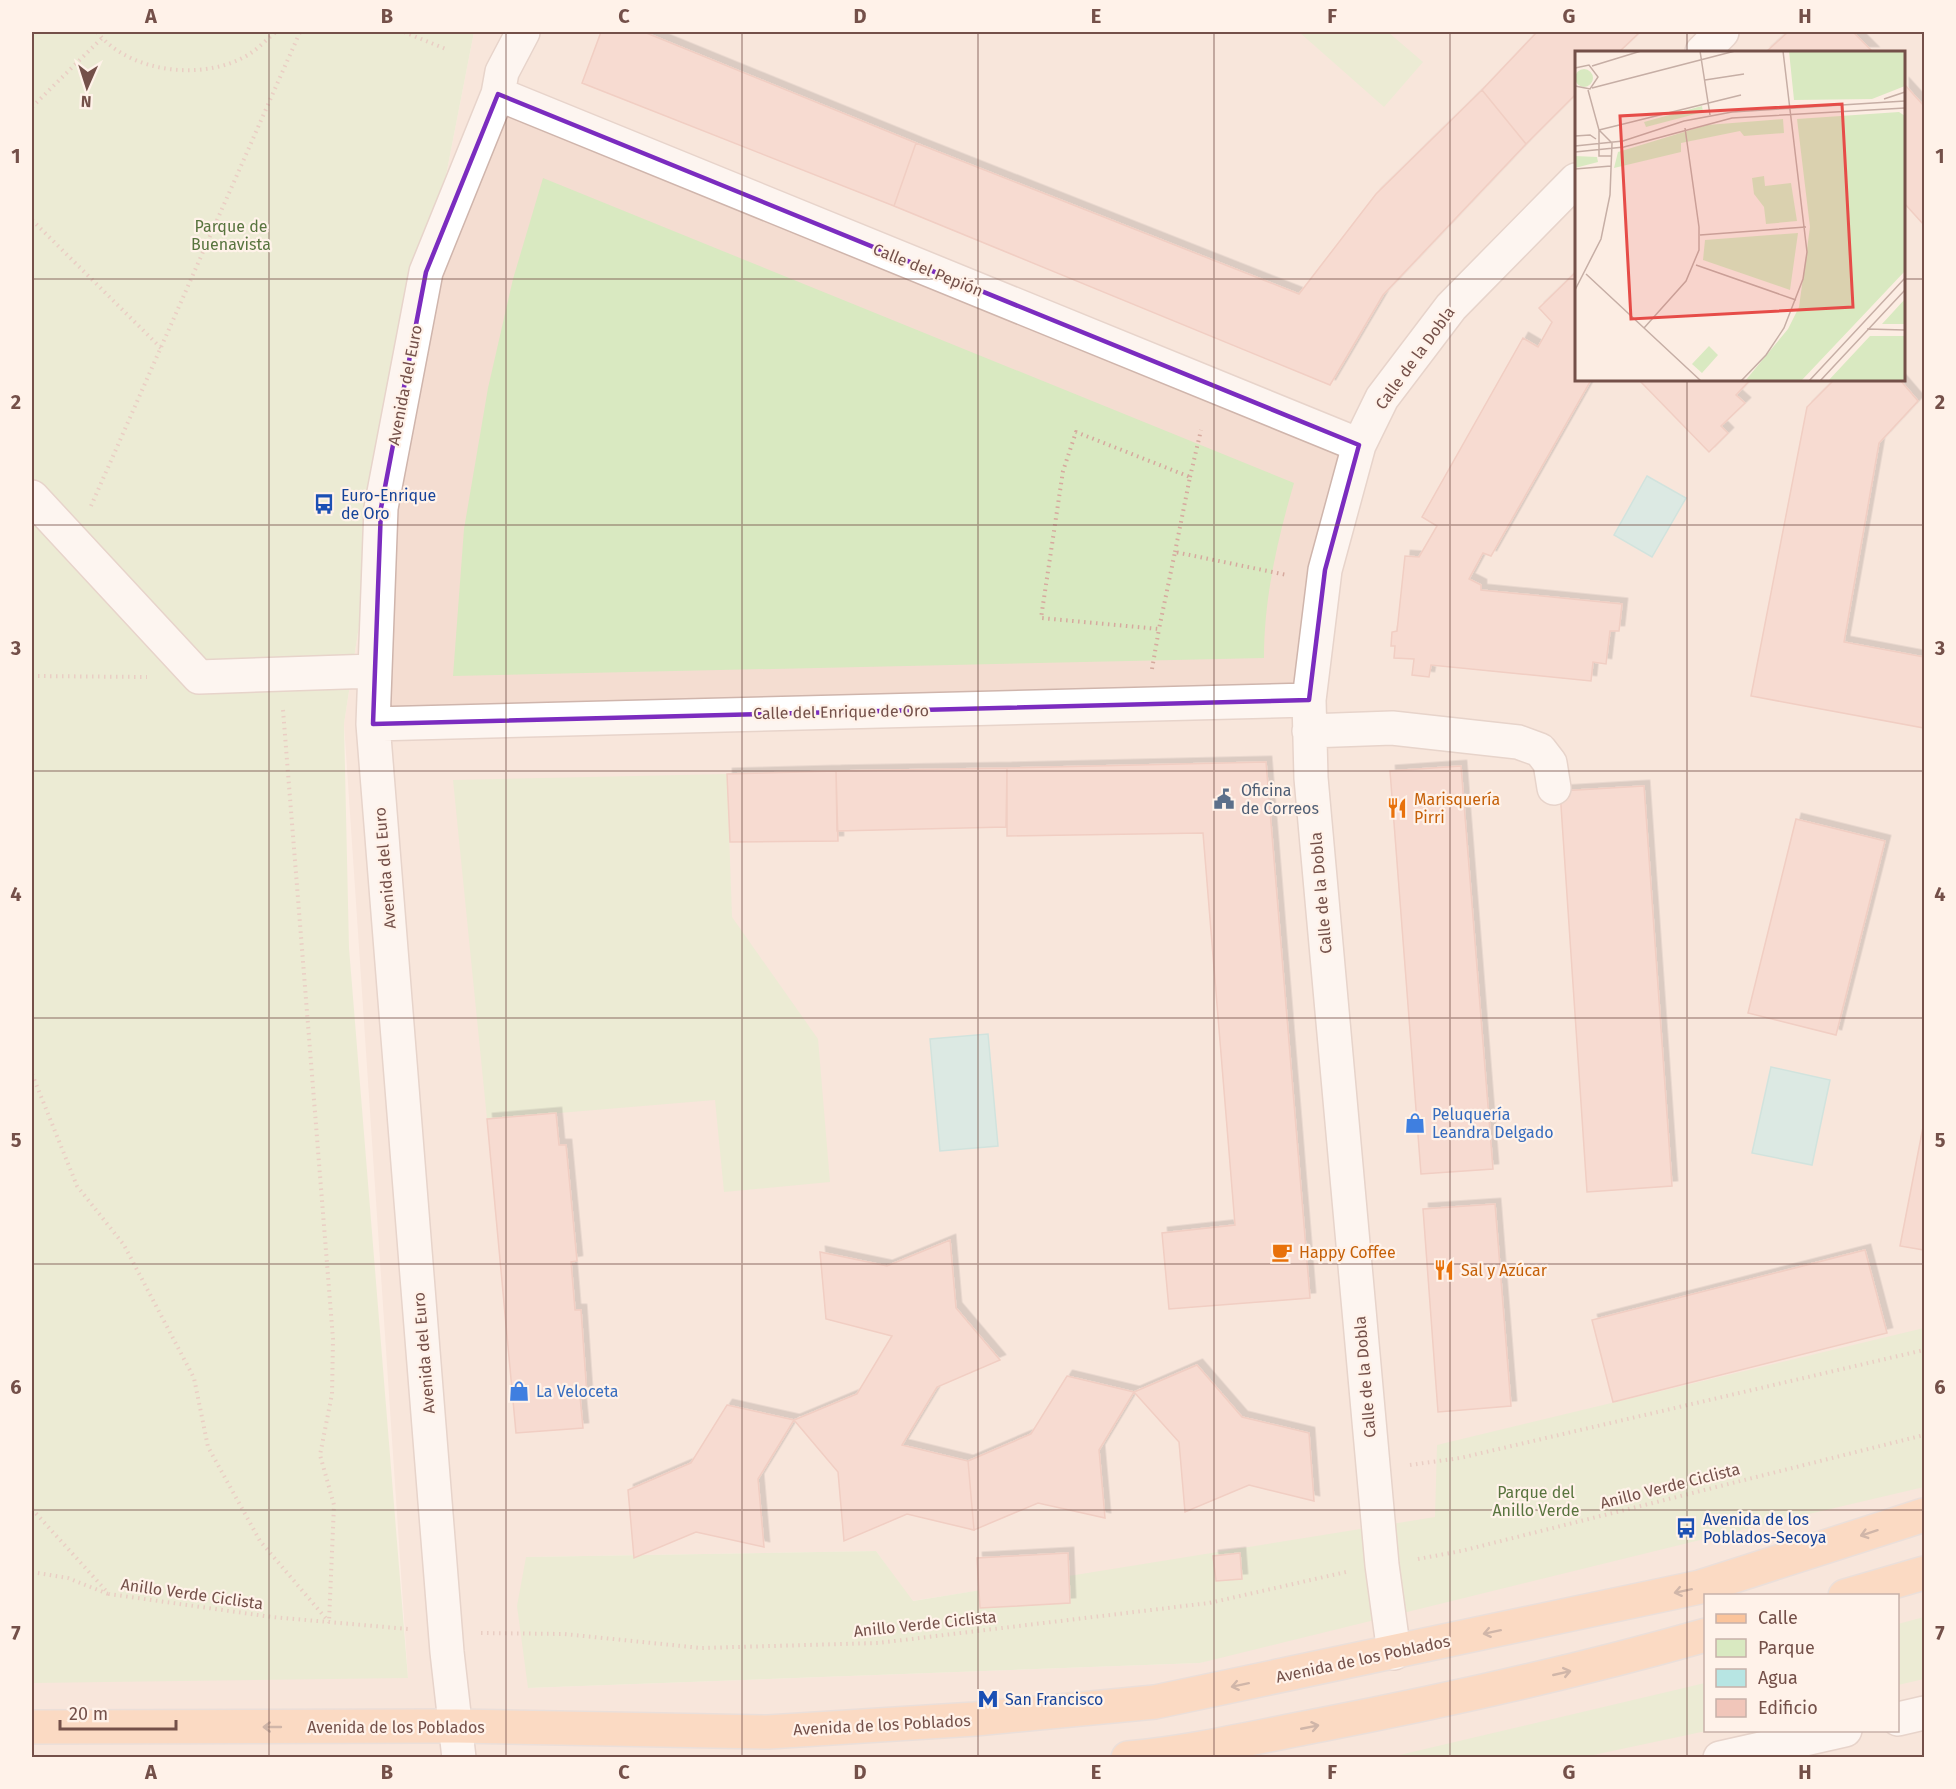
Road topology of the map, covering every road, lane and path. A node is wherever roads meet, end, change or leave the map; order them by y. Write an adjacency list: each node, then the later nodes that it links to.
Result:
1 (97, 32): 8 (path)
2 (276, 32): 8 (path)
3 (300, 32): 15 (path)
4 (404, 32): 7 (path)
5 (523, 32): 11 (street, Avenida del Euro)
6 (1722, 32): 10 (street)
7 (415, 34): 9 (path)
8 (102, 38): 12 (path)
9 (446, 49)
10 (1703, 51)
11 (498, 94): 17 (street, Calle del Pepión); 24 (street, Avenida del Euro)
12 (32, 107)
13 (1575, 181): 17 (street, Calle de la Dobla)
14 (32, 220): 15 (path)
15 (160, 348): 20 (path)
16 (1201, 430): 18 (path)
17 (1359, 445): 29 (street, Calle de la Dobla)
18 (1190, 477): 21 (path); 23 (path)
19 (32, 497): 20 (street)
20 (74, 543): 28 (street)
21 (1175, 552): 22 (path); 23 (path)
22 (1287, 575)
23 (1159, 628): 26 (path)
24 (374, 671): 25 (street); 30 (street, Avenida del Euro)
25 (280, 673): 28 (street); 44 (path)
26 (1151, 675)
27 (32, 676): 28 (path)
28 (199, 677)
29 (1309, 715): 30 (street, Calle del Enrique de Oro); 31 (street, Calle del Enrique de Oro); 48 (street, Calle de la Dobla)
30 (373, 724): 53 (street, Avenida del Euro)
31 (1554, 789)
32 (32, 1074): 44 (path)
33 (1924, 1350): 35 (path)
34 (1924, 1435): 38 (path, Anillo Verde Ciclista)
35 (1410, 1465)
36 (32, 1509): 42 (path, Anillo Verde Ciclista)
37 (1924, 1515): 48 (main road, Avenida de los Poblados, one-way to 48)
38 (1421, 1558)
39 (32, 1572): 42 (path)
40 (1349, 1572): 46 (path, Anillo Verde Ciclista)
41 (1924, 1573): 43 (main road)
42 (109, 1594): 44 (path, Anillo Verde Ciclista)
43 (1852, 1594)
44 (329, 1622): 45 (path, Anillo Verde Ciclista)
45 (387, 1627)
46 (499, 1633)
47 (1704, 1636): 54 (main road, one-way to 47)
48 (1394, 1653): 53 (main road, Avenida de los Poblados, one-way to 53)
49 (1924, 1713): 50 (street)
50 (1899, 1719)
51 (32, 1727): 53 (main road, Avenida de los Poblados, one-way to 51)
52 (1840, 1732): 56 (street)
53 (458, 1742)
54 (1170, 1756): 55 (main road)
55 (1128, 1758)
56 (1720, 1758)

